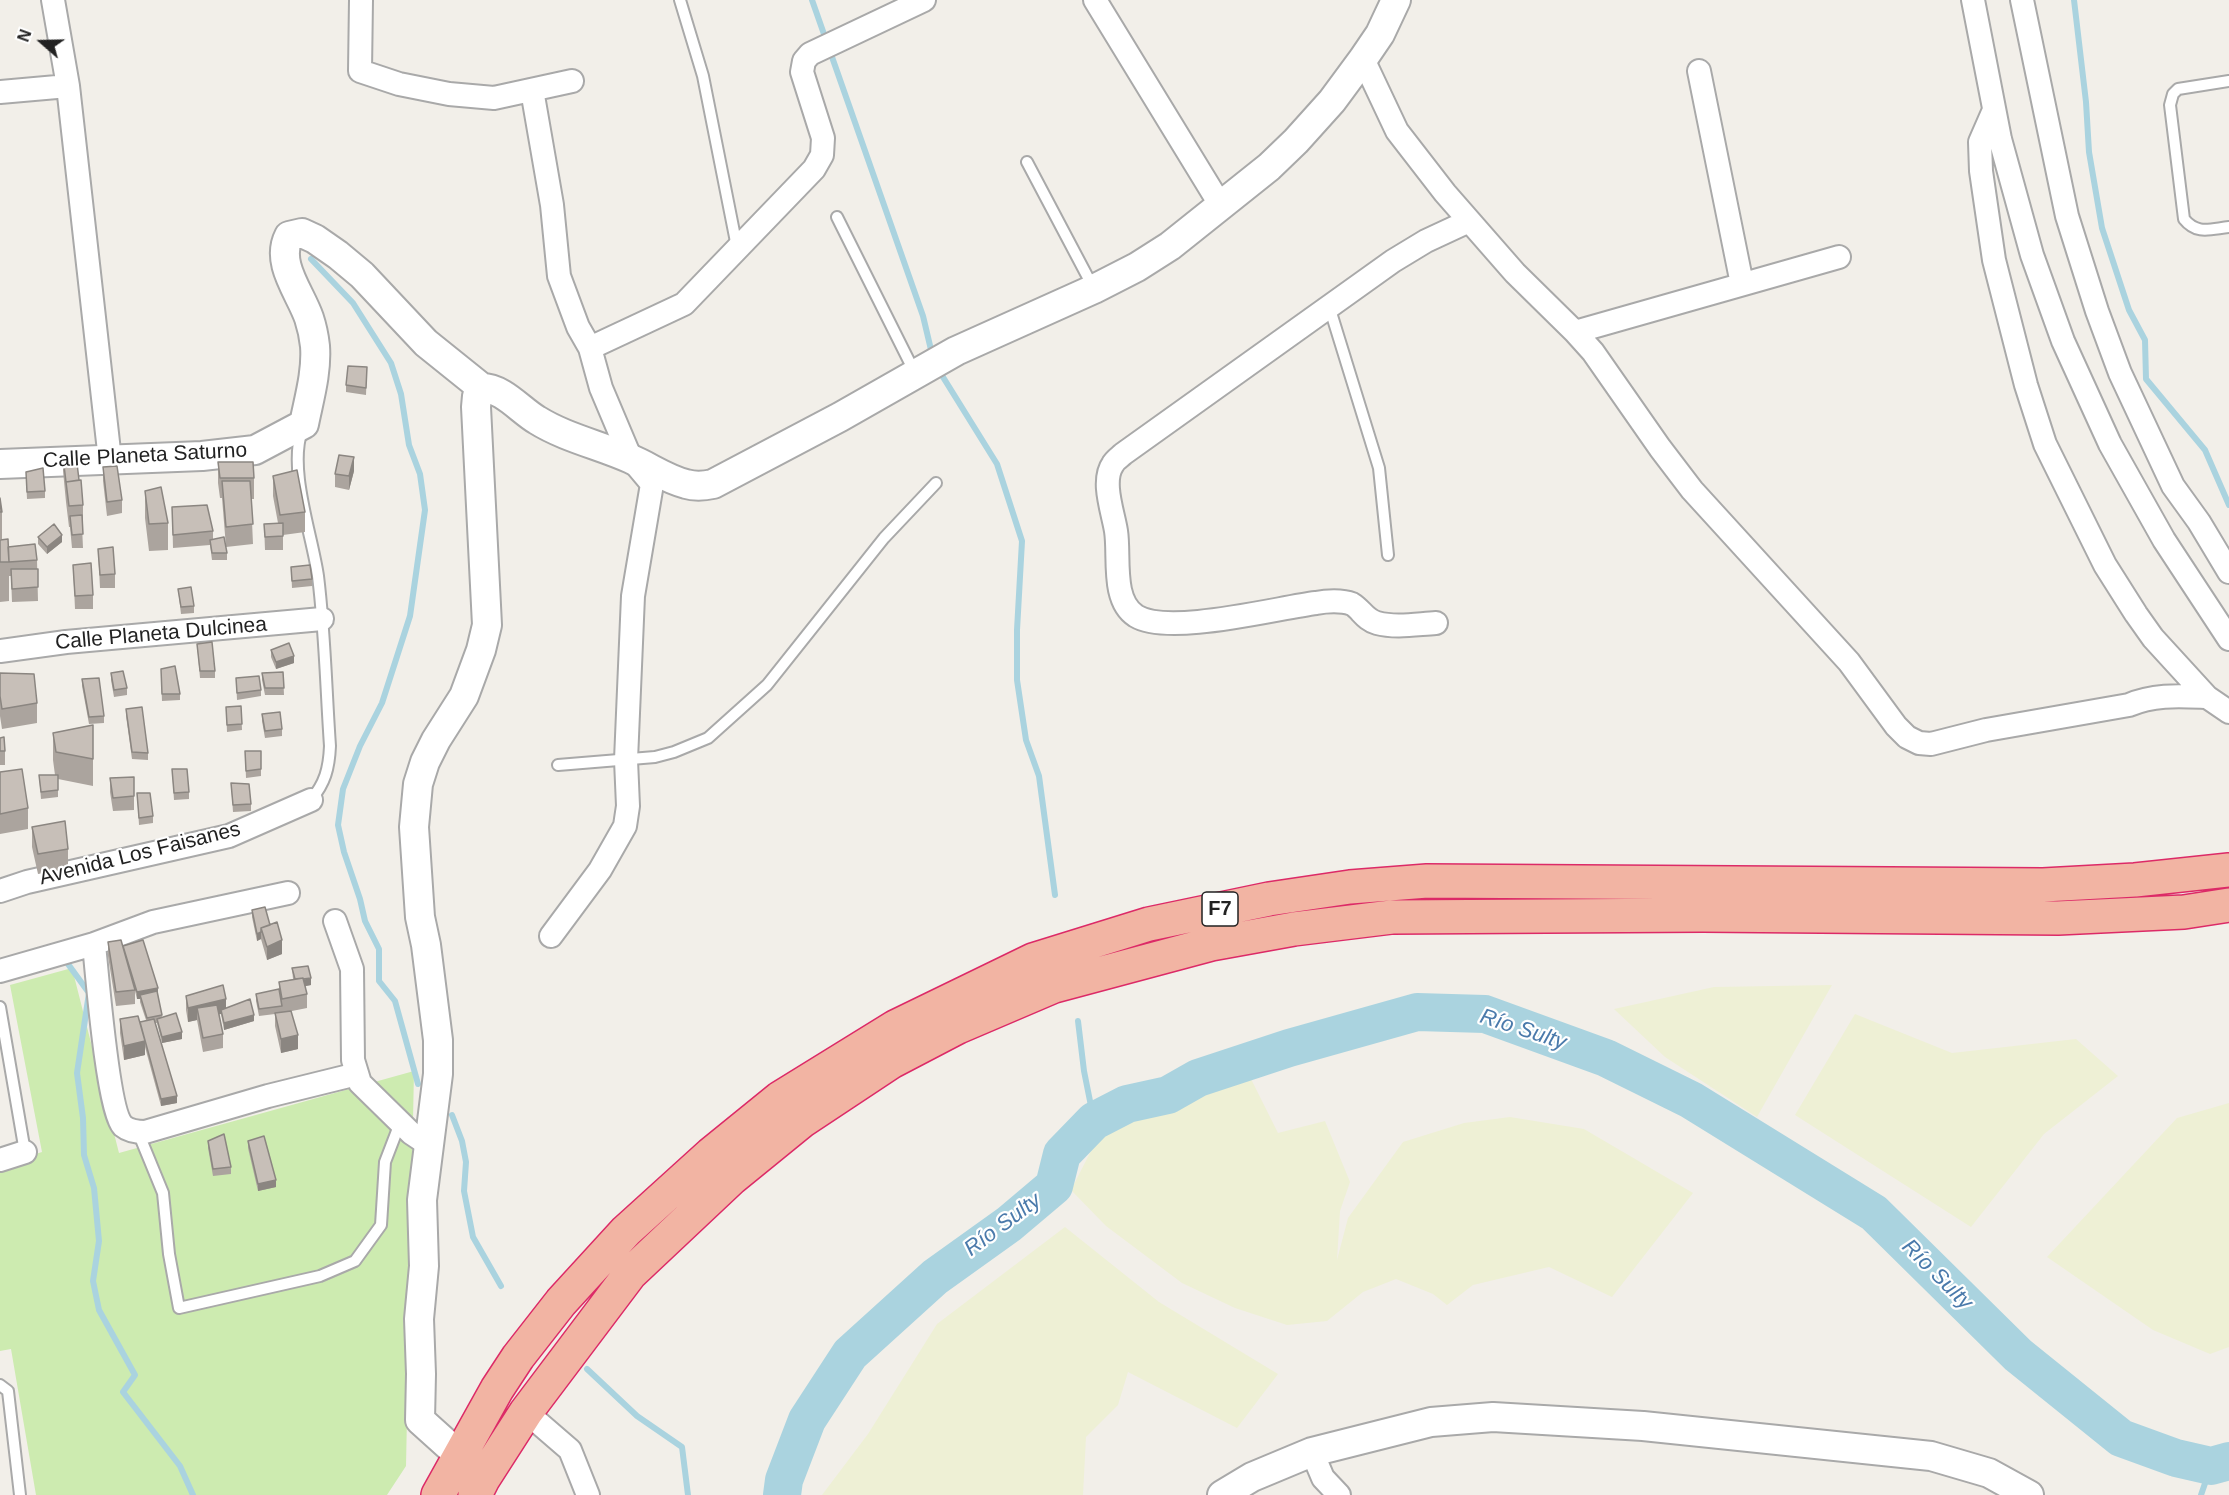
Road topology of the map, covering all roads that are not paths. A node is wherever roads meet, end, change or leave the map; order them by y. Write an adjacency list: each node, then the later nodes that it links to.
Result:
1 (53, 0): 13 (street)
2 (361, 0): 14 (street)
3 (680, 0): 22 (lane)
4 (924, 0): 22 (street)
5 (1095, 0): 18 (street)
6 (1396, 0): 9 (street)
7 (1973, 0): 16 (street)
8 (2022, 0): 37 (street)
9 (1363, 59): 18 (street); 20 (street)
10 (1699, 71): 24 (street)
11 (572, 81): 14 (street)
12 (2229, 81): 21 (lane)
13 (68, 86): 15 (street); 33 (street)
14 (532, 90): 28 (street)
15 (0, 92)
16 (1994, 110): 40 (street); 42 (street)
17 (1028, 162): 25 (lane)
18 (1221, 206): 25 (street)
19 (837, 217): 29 (lane)
20 (1469, 221): 26 (street); 27 (street)
21 (2229, 227)
22 (738, 250): 28 (street)
23 (1839, 257): 24 (street)
24 (1743, 284): 27 (street)
25 (1094, 289): 29 (street)
26 (1329, 306): 36 (lane); 39 (street)
27 (1575, 332): 42 (street)
28 (590, 348): 32 (street)
29 (916, 374): 32 (street)
30 (482, 388): 31 (street); 32 (street); 59 (street)
31 (304, 424): 33 (street, Calle Planeta Saturno); 38 (lane)
32 (631, 459): 44 (street)
33 (110, 460): 34 (street, Calle Planeta Saturno)
34 (0, 464)
35 (936, 483): 44 (lane)
36 (1388, 555)
37 (2229, 572)
38 (322, 619): 41 (street, Calle Planeta Dulcinea); 46 (lane)
39 (1436, 623)
40 (2229, 639)
41 (0, 651)
42 (2207, 696): 43 (street)
43 (2229, 712)
44 (626, 759): 45 (lane); 52 (street)
45 (558, 765)
46 (311, 800): 48 (street, Avenida Los Faisanes)
47 (2229, 870): 65 (highway, F7)
48 (0, 891)
49 (288, 893): 53 (street)
50 (2229, 905): 63 (highway, F7)
51 (335, 921): 56 (street)
52 (551, 936)
53 (94, 944): 54 (street); 58 (street)
54 (0, 971)
55 (0, 1007): 60 (lane)
56 (357, 1074): 57 (street); 58 (street)
57 (400, 1123): 58 (lane); 59 (street)
58 (138, 1132)
59 (429, 1145): 65 (street)
60 (25, 1152): 61 (street)
61 (0, 1160)
62 (0, 1385): 66 (lane)
63 (526, 1412): 68 (highway, F7); 69 (street)
64 (1312, 1452): 70 (street); 71 (street); 72 (street)
65 (460, 1456): 67 (highway, F7)
66 (20, 1495)
67 (438, 1495)
68 (475, 1495)
69 (588, 1495)
70 (1222, 1495)
71 (1339, 1495)
72 (2029, 1495)

